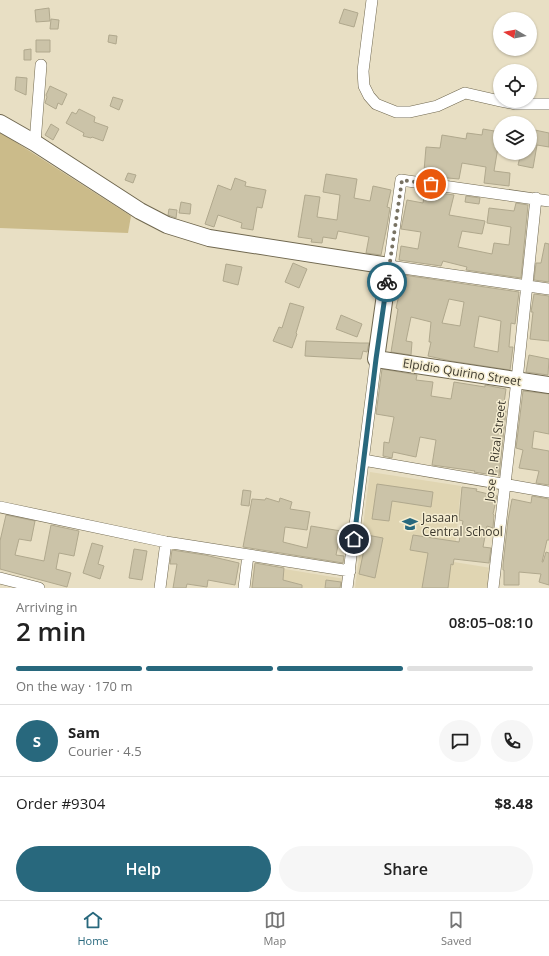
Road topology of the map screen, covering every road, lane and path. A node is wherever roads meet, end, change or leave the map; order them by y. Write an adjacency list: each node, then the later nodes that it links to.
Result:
1 (372, 0): 3 (street)
2 (41, 65): 7 (street)
3 (493, 99)
4 (537, 104): 5 (street)
5 (549, 104)
6 (0, 123): 7 (street)
7 (35, 143): 10 (street)
8 (536, 198): 9 (street); 10 (street); 11 (street, Jose P. Rizal Street)
9 (549, 201)
10 (389, 266): 11 (street); 13 (street)
11 (527, 286): 12 (street); 14 (street, Jose P. Rizal Street)
12 (549, 289)
13 (376, 359): 14 (street, Elpidio Quirino Street); 16 (street)
14 (517, 380): 15 (street, Elpidio Quirino Street); 17 (street, Jose P. Rizal Street)
15 (549, 385)
16 (363, 460): 17 (street); 22 (street)
17 (504, 485): 18 (street); 28 (street, Jose P. Rizal Street)
18 (549, 492)
19 (0, 507): 20 (street)
20 (166, 542): 21 (street); 25 (street)
21 (248, 555): 22 (street); 26 (street)
22 (350, 571): 27 (street)
23 (0, 578): 24 (street)
24 (40, 588)
25 (160, 588)
26 (244, 588)
27 (347, 588)
28 (493, 588)

